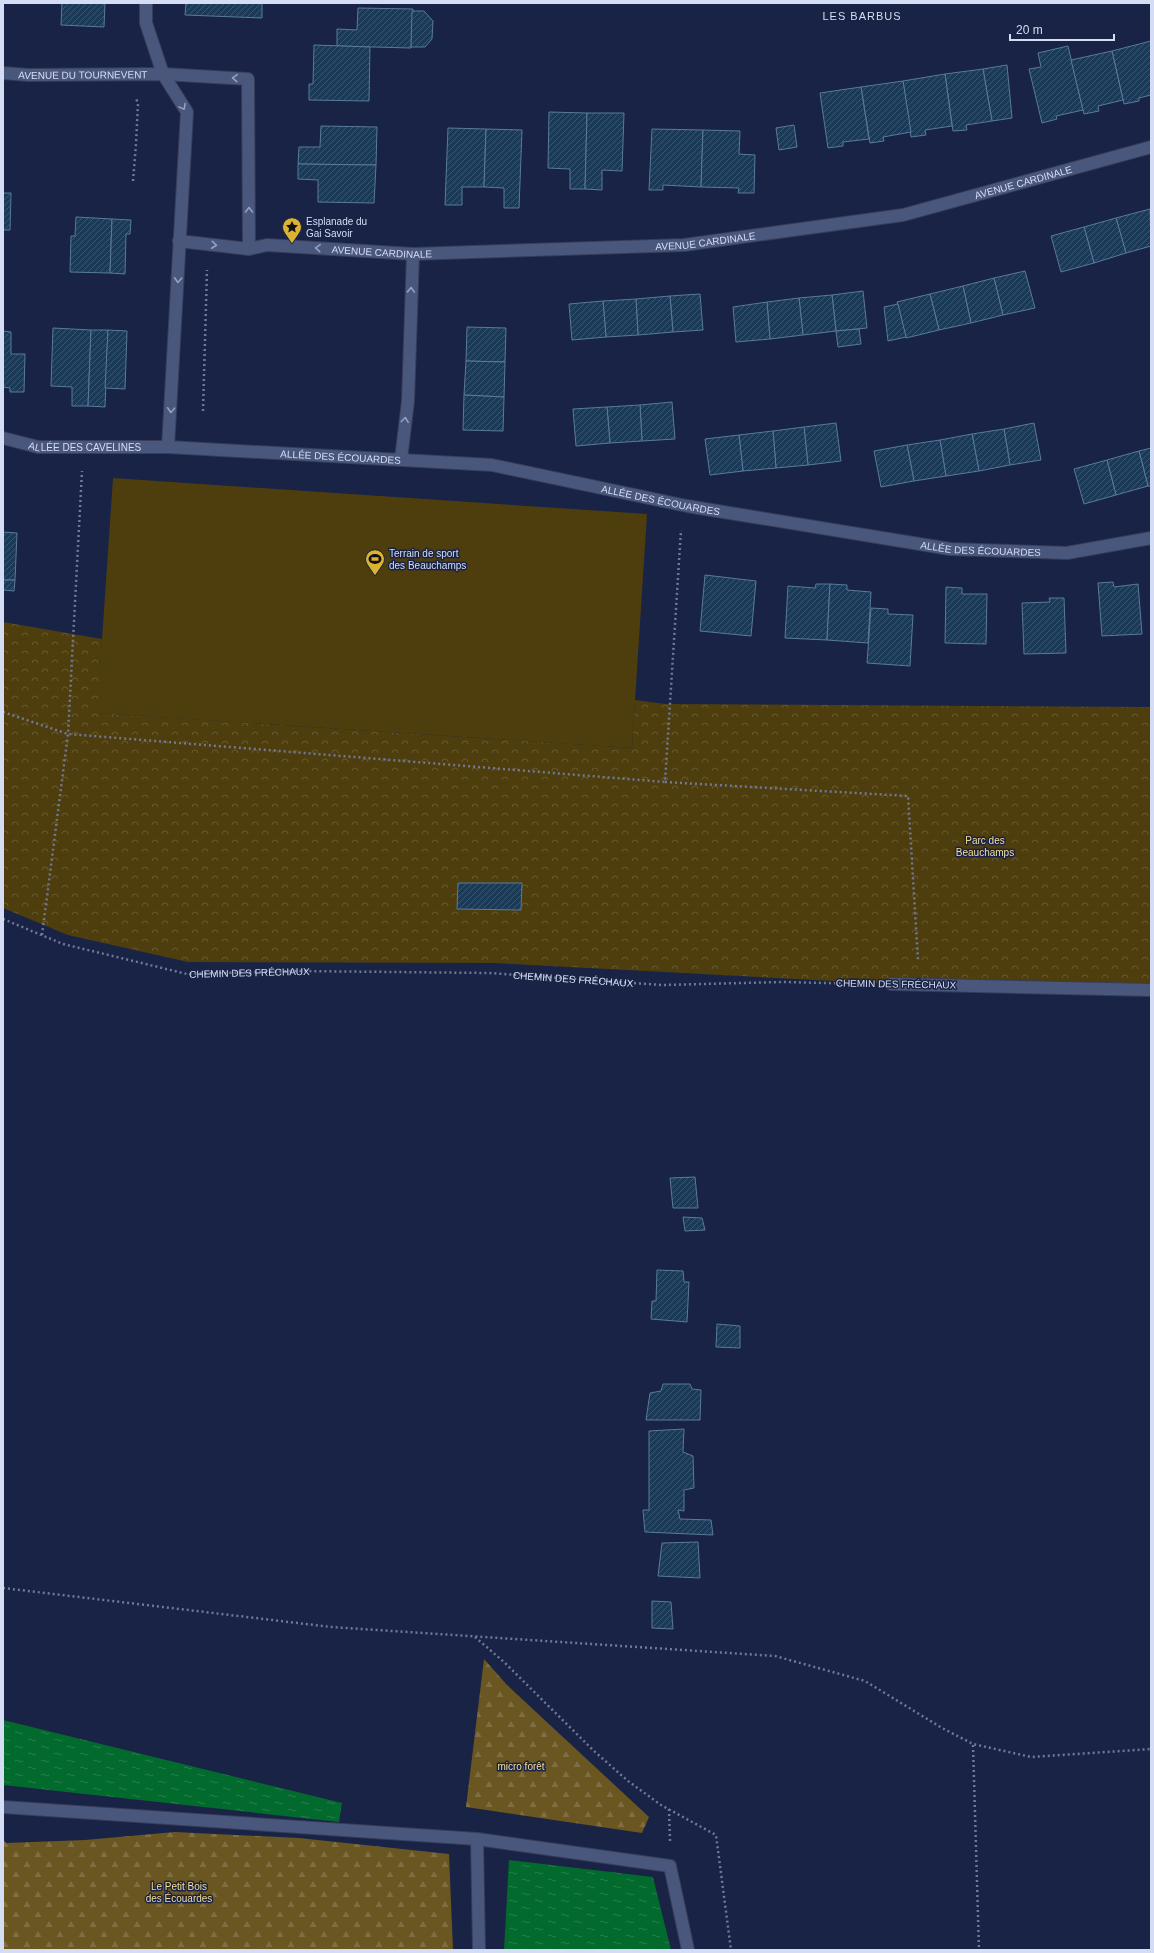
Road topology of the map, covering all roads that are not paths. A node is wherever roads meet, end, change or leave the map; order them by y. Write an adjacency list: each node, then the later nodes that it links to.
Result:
1 (146, 3): 3 (street)
2 (3, 73): 3 (street, AVENUE DU TOURNEVENT)
3 (163, 74): 5 (street, one-way to 5); 6 (street, AVENUE DU TOURNEVENT, one-way to 3)
4 (1151, 148): 7 (street, AVENUE CARDINALE)
5 (180, 241): 6 (street, AVENUE CARDINALE, one-way to 6); 9 (street, one-way to 9)
6 (249, 249): 7 (street, AVENUE CARDINALE, one-way to 6)
7 (413, 254): 10 (street, one-way to 7)
8 (3, 438): 9 (street, ALLÉE DES CAVELINES)
9 (168, 447): 10 (street, ALLÉE DES ÉCOUARDES)
10 (401, 459): 11 (street, ALLÉE DES ÉCOUARDES)
11 (1151, 538)
12 (891, 984): 13 (street, CHEMIN DES FRÉCHAUX)
13 (1151, 990)
14 (3, 1807): 15 (street)
15 (477, 1839): 16 (street); 17 (street)
16 (479, 1950)
17 (688, 1950)

